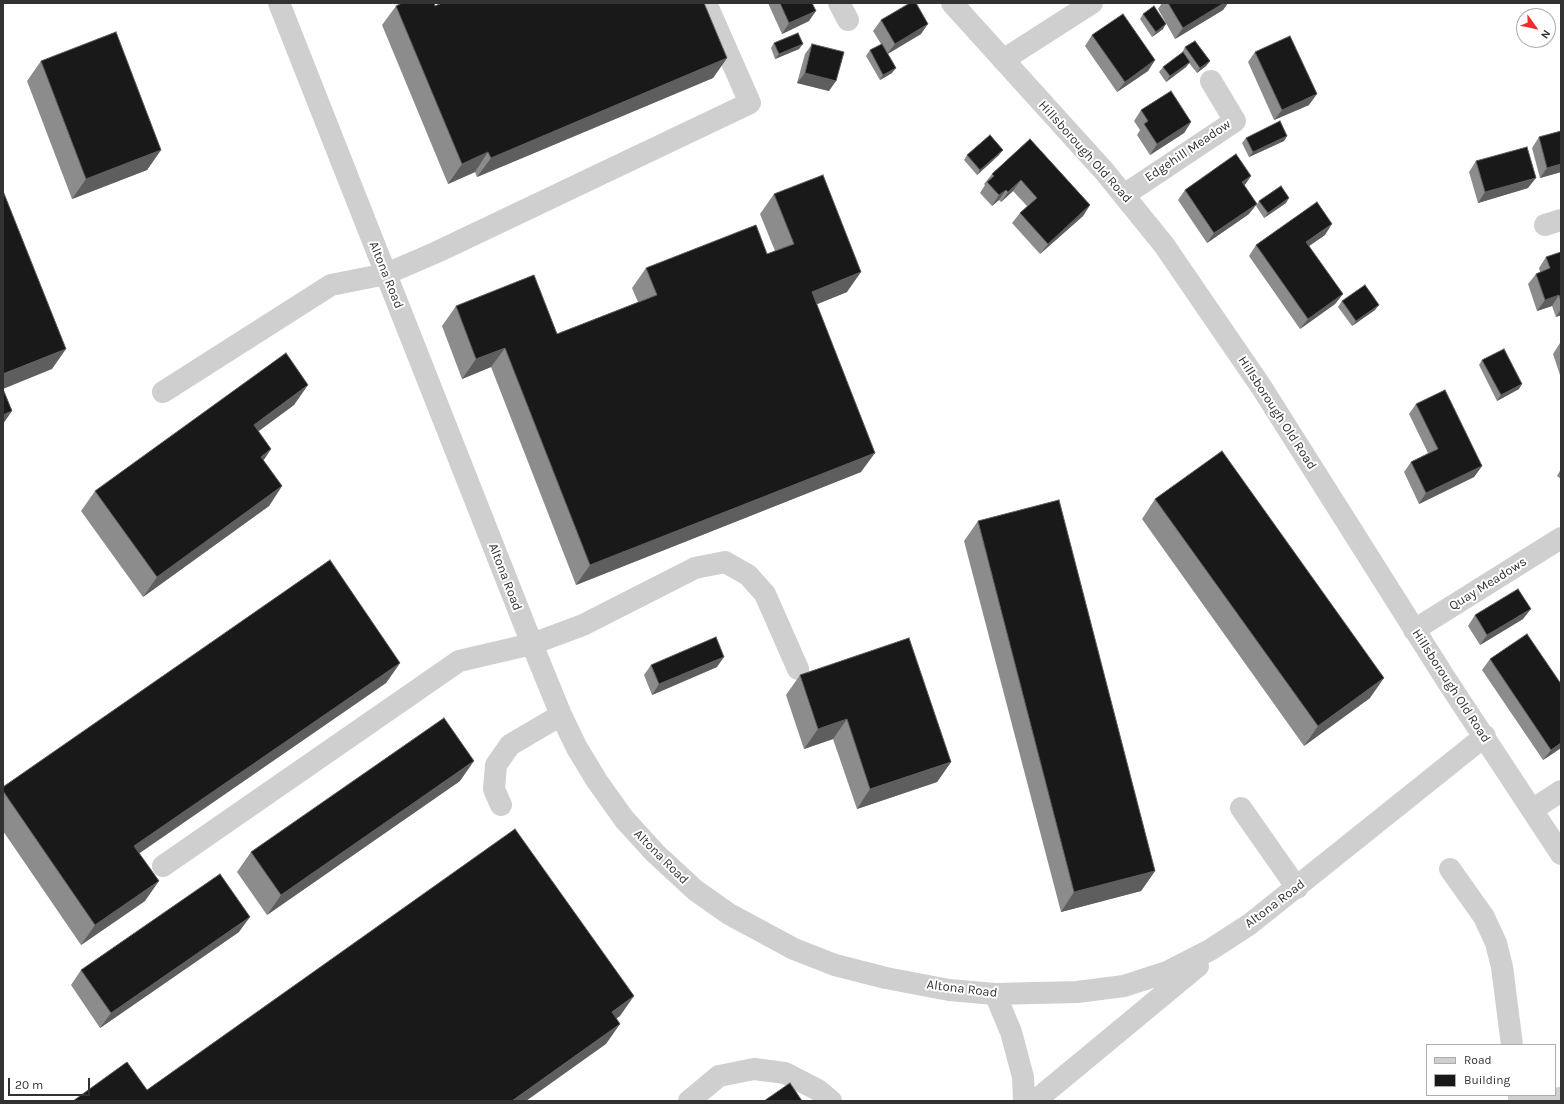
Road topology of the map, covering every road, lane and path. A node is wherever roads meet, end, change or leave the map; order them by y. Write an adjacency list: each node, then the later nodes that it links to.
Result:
1 (279, 3): 8 (street, Altona Road)
2 (706, 3): 8 (street)
3 (952, 3): 5 (street, Hillsborough Old Road)
4 (1092, 3): 5 (street)
5 (1002, 60): 7 (street, Hillsborough Old Road)
6 (1211, 81): 7 (street, Edgehill Meadow)
7 (1124, 195): 11 (street, Hillsborough Old Road)
8 (386, 274): 9 (street); 12 (street, Altona Road)
9 (163, 392)
10 (1561, 538): 11 (street, Quay Meadows)
11 (1414, 630): 15 (street, Hillsborough Old Road)
12 (532, 644): 13 (street); 14 (street, Altona Road); 21 (street)
13 (798, 669)
14 (561, 715): 17 (street); 25 (street, Altona Road)
15 (1485, 736): 19 (street, Hillsborough Old Road); 23 (street, Altona Road)
16 (1561, 792): 19 (street)
17 (501, 805)
18 (1240, 808): 23 (street)
19 (1532, 810): 20 (street, Hillsborough Old Road)
20 (1561, 854)
21 (163, 866)
22 (1450, 869): 26 (street)
23 (1297, 888): 24 (street, Altona Road)
24 (1250, 924): 25 (street, Altona Road); 31 (street)
25 (996, 994): 30 (street)
26 (1512, 1044)
27 (1561, 1098): 32 (street)
28 (689, 1101): 29 (street)
29 (831, 1101)
30 (1024, 1101)
31 (1035, 1101)
32 (1540, 1101)

